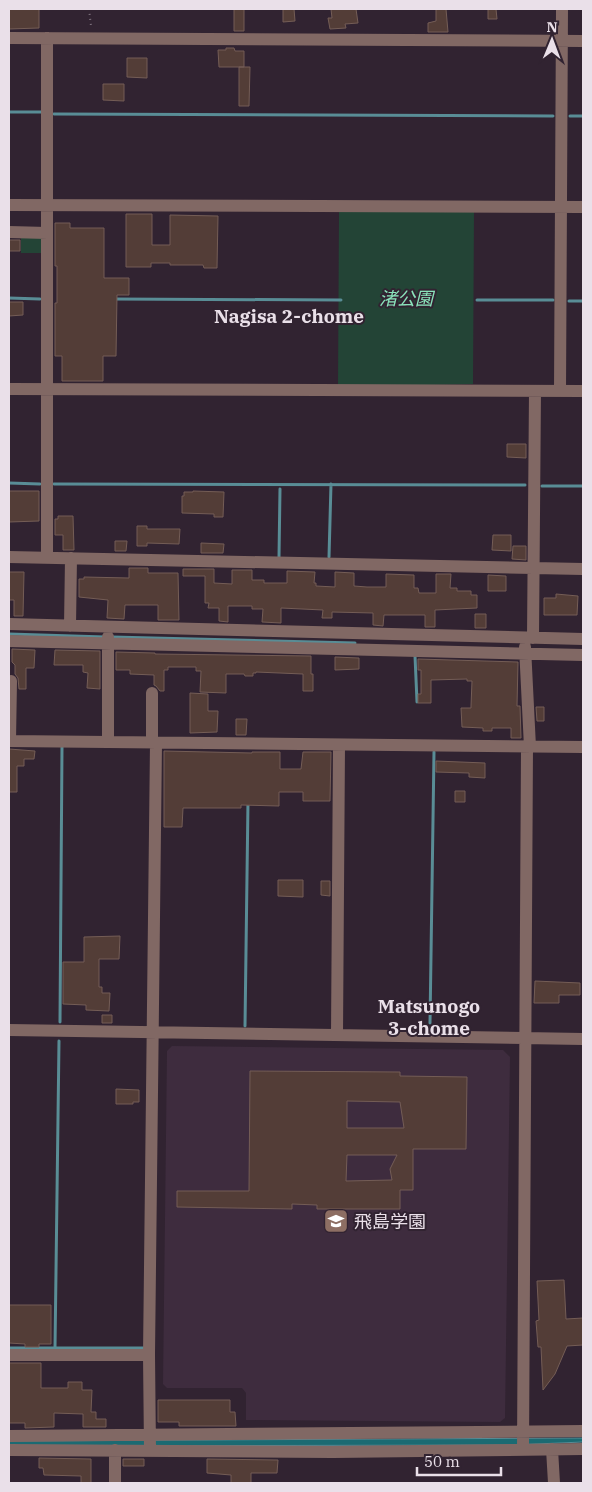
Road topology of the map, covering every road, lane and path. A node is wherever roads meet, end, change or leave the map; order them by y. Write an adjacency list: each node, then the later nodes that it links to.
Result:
1 (89, 9): 5 (path)
2 (562, 9): 6 (street)
3 (9, 38): 4 (street)
4 (46, 38): 5 (street); 9 (street)
5 (92, 38): 6 (street)
6 (562, 41): 7 (street); 10 (street)
7 (583, 41)
8 (9, 205): 9 (street)
9 (47, 205): 10 (street); 13 (street)
10 (562, 207): 11 (street); 17 (street)
11 (583, 207)
12 (9, 232): 13 (street)
13 (47, 232): 15 (street)
14 (9, 389): 15 (street)
15 (47, 389): 16 (street); 20 (street)
16 (535, 391): 17 (street); 22 (street)
17 (560, 391): 18 (street)
18 (583, 391)
19 (9, 557): 20 (street)
20 (47, 557): 21 (street)
21 (71, 558): 22 (street); 25 (street)
22 (533, 568): 23 (street); 29 (street)
23 (583, 570)
24 (9, 624): 25 (street)
25 (70, 626): 26 (street)
26 (108, 636): 28 (street); 29 (street); 34 (street)
27 (583, 639): 29 (street)
28 (9, 641)
29 (526, 645): 30 (street); 37 (street)
30 (583, 655)
31 (11, 681): 33 (street)
32 (152, 693): 35 (street)
33 (10, 741): 34 (street)
34 (108, 742): 35 (street)
35 (154, 743): 36 (street); 40 (street)
36 (339, 746): 37 (street); 41 (street)
37 (528, 747): 38 (street); 42 (street)
38 (583, 747)
39 (9, 1030): 40 (street)
40 (154, 1032): 41 (street); 45 (street)
41 (337, 1035): 42 (street)
42 (525, 1039): 43 (street); 46 (street)
43 (583, 1039)
44 (9, 1354): 45 (street)
45 (149, 1355): 49 (street)
46 (522, 1431): 47 (street); 48 (street); 56 (street)
47 (583, 1431)
48 (333, 1434): 49 (street); 57 (street)
49 (150, 1435): 50 (street); 55 (street)
50 (9, 1436)
51 (552, 1449): 52 (street); 56 (street); 59 (street)
52 (583, 1449)
53 (9, 1450): 54 (street)
54 (115, 1450): 55 (street); 58 (street)
55 (150, 1450): 57 (street)
56 (523, 1450): 57 (street)
57 (333, 1452)
58 (115, 1483)
59 (554, 1483)

